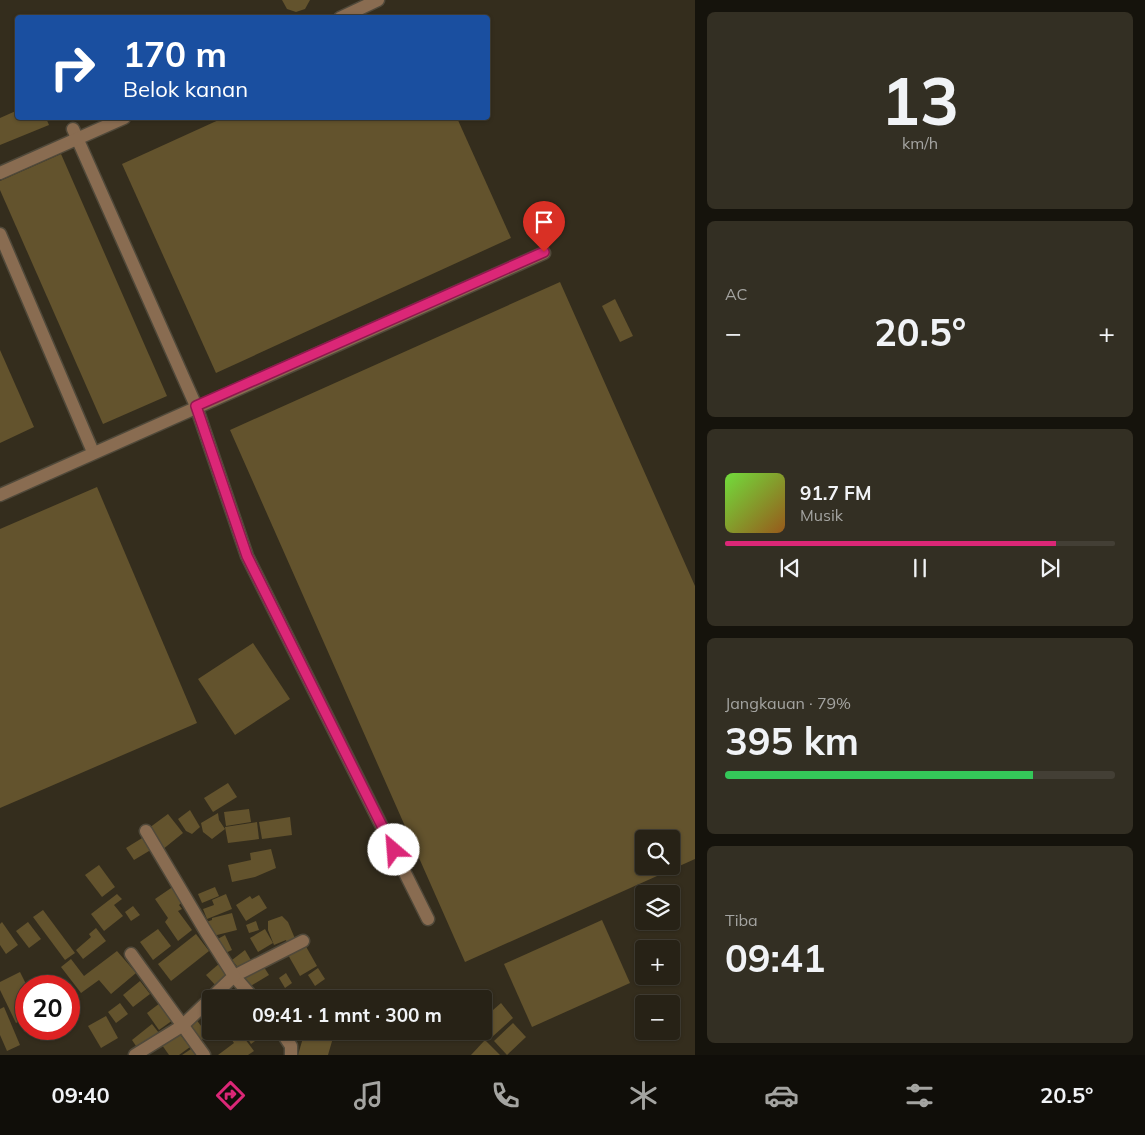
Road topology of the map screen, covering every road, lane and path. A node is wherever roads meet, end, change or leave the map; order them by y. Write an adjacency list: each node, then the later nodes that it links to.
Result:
1 (378, 0): 2 (street)
2 (346, 15)
3 (118, 120): 4 (street)
4 (75, 134): 5 (street); 8 (street)
5 (0, 172)
6 (0, 234): 9 (street)
7 (544, 252): 8 (street)
8 (196, 406): 9 (street); 12 (street)
9 (92, 452): 10 (street)
10 (0, 495)
11 (146, 831): 15 (street)
12 (428, 919)
13 (303, 941): 15 (street)
14 (131, 954): 17 (street)
15 (234, 976): 16 (street); 17 (street)
16 (246, 990)
17 (182, 1026): 19 (street); 20 (street)
18 (287, 1040): 21 (street)
19 (135, 1055)
20 (204, 1055)
21 (291, 1055)

